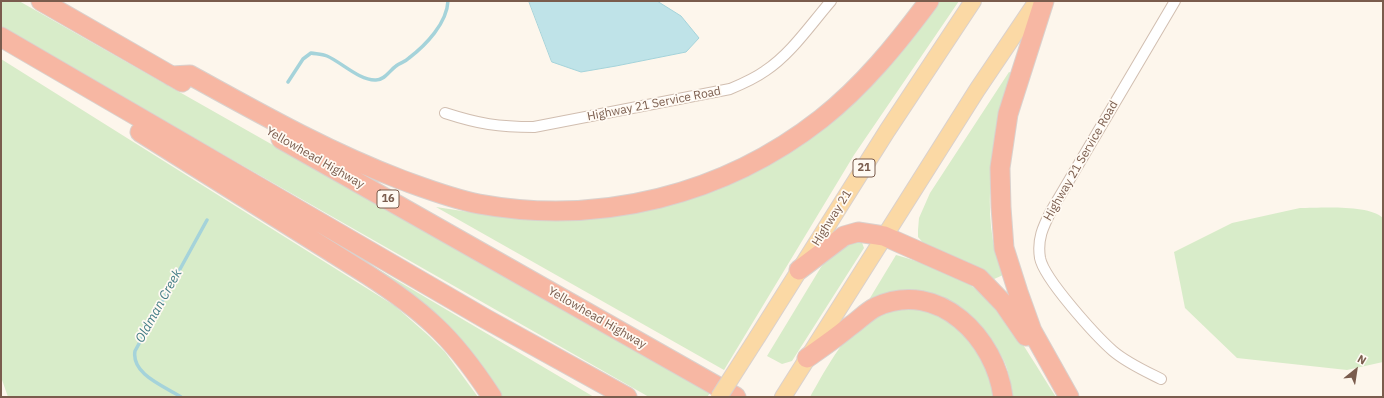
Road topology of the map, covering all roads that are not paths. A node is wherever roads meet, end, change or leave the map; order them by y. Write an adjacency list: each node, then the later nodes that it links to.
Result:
1 (41, 1): 10 (highway, Yellowhead Highway / 16)
2 (831, 1): 11 (street, Highway 21 Service Road)
3 (929, 1): 10 (highway)
4 (973, 1): 13 (main road, Highway 21 / 21)
5 (1037, 1): 12 (main road)
6 (1044, 1): 15 (highway)
7 (1175, 1): 17 (street, Highway 21 Service Road)
8 (1, 37): 16 (highway)
9 (1, 42): 18 (highway)
10 (171, 76): 22 (highway, Yellowhead Highway / 16)
11 (445, 113)
12 (884, 236): 13 (highway); 14 (main road); 15 (highway)
13 (799, 270): 21 (main road, Highway 21 / 21, bridge)
14 (803, 365): 23 (main road); 24 (highway)
15 (1055, 374): 25 (highway)
16 (585, 375): 19 (highway); 20 (highway)
17 (1161, 379)
18 (492, 397)
19 (619, 397)
20 (627, 397)
21 (720, 397)
22 (736, 397)
23 (783, 397)
24 (1003, 397)
25 (1069, 397)

